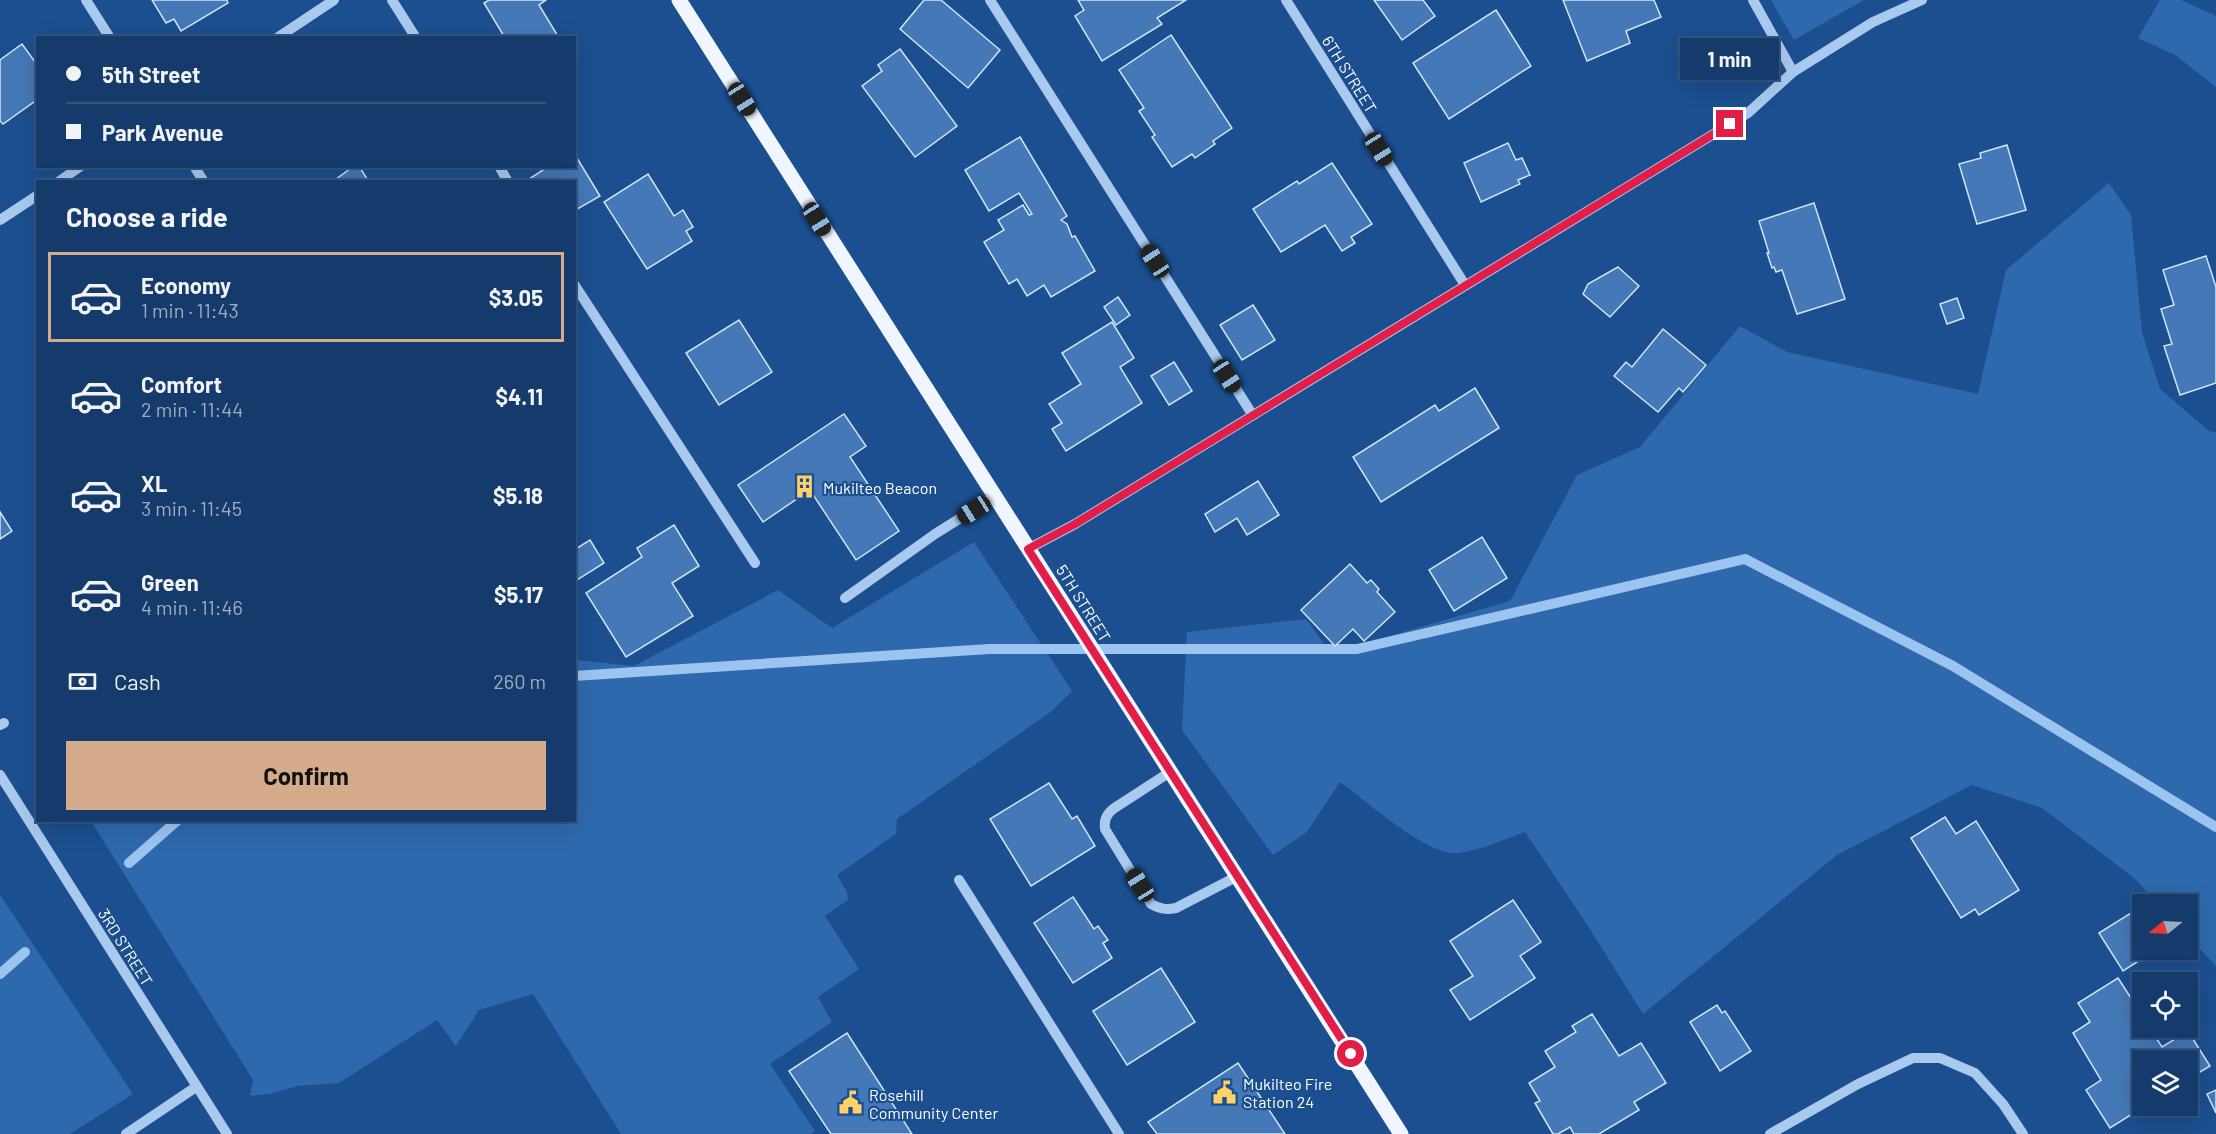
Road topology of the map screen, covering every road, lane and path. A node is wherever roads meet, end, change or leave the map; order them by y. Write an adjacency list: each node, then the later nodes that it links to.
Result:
1 (86, 0): 9 (street)
2 (334, 0): 10 (street)
3 (392, 0): 11 (street)
4 (679, 0): 20 (main road, 5TH STREET)
5 (990, 0): 19 (street)
6 (1286, 0): 17 (street, 6TH STREET)
7 (1753, 0): 12 (street)
8 (1922, 0): 12 (street)
9 (109, 36)
10 (280, 36)
11 (415, 36)
12 (1793, 72): 17 (street)
13 (78, 168): 14 (street)
14 (61, 180)
15 (36, 196): 16 (street)
16 (0, 220)
17 (1465, 285): 19 (street)
18 (576, 287): 22 (street)
19 (1252, 414): 21 (street)
20 (994, 497): 21 (main road, 5TH STREET); 23 (street)
21 (1028, 549): 24 (main road, 5TH STREET)
22 (755, 562)
23 (845, 598)
24 (1170, 772): 26 (main road, 5TH STREET); 26 (street)
25 (0, 775): 28 (street, 3RD STREET)
26 (1238, 876): 32 (main road, 5TH STREET)
27 (959, 880): 31 (street)
28 (196, 1087): 29 (street); 30 (street, 3RD STREET)
29 (126, 1134)
30 (227, 1134)
31 (1119, 1134)
32 (1401, 1134)
33 (1770, 1134): 34 (street)
34 (2023, 1134)

